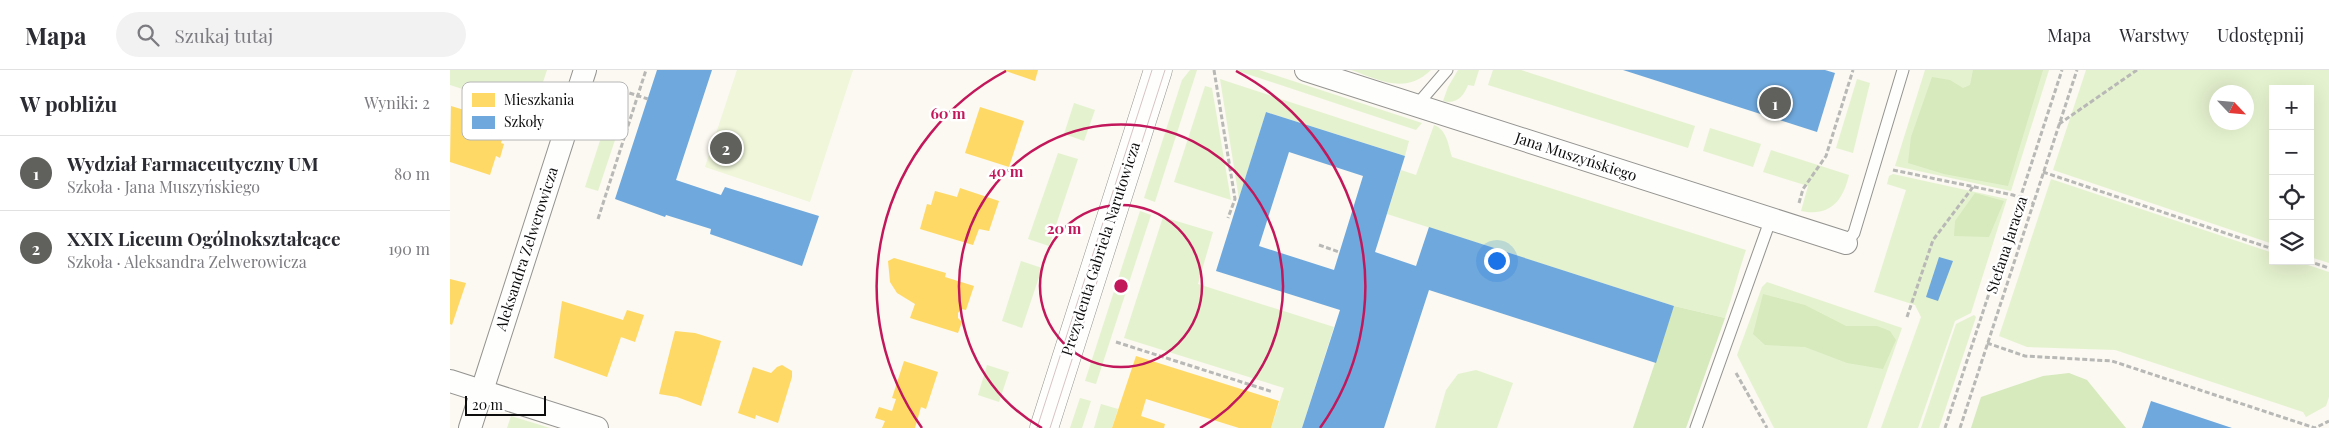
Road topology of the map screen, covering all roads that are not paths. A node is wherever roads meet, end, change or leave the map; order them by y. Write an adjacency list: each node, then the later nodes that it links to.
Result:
1 (585, 70): 6 (street, Aleksandra Zelwerowicza)
2 (1158, 70): 15 (street, Prezydenta Gabriela Narutowicza)
3 (1306, 70): 7 (street, Jana Muszyńskiego)
4 (1447, 70): 7 (lane)
5 (1903, 70): 10 (lane)
6 (581, 82)
7 (1416, 106): 9 (street, Jana Muszyńskiego)
8 (562, 140): 12 (street, Aleksandra Zelwerowicza)
9 (1770, 220): 10 (street, Jana Muszyńskiego); 16 (lane)
10 (1846, 243)
11 (450, 381): 12 (street)
12 (481, 391): 13 (street, Aleksandra Zelwerowicza); 14 (street)
13 (470, 428)
14 (597, 428)
15 (1044, 428)
16 (1696, 428)

